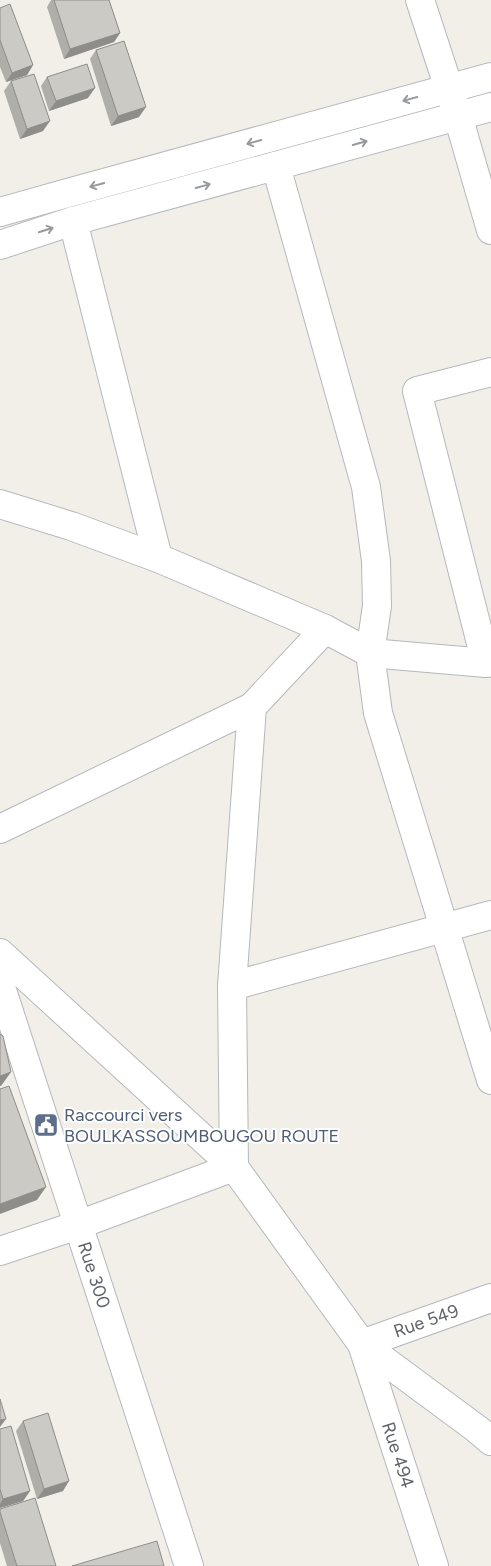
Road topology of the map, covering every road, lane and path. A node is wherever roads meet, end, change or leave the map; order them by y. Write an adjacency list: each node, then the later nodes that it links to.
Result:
1 (420, 0): 3 (street)
2 (491, 77): 3 (street)
3 (449, 89): 5 (street); 7 (street, one-way to 7)
4 (491, 107): 5 (street)
5 (458, 116): 6 (street, one-way to 5); 9 (street)
6 (276, 166): 8 (street, one-way to 6); 15 (street)
7 (0, 212)
8 (72, 221): 10 (street, one-way to 8); 13 (street)
9 (491, 230)
10 (0, 245)
11 (491, 372): 16 (street)
12 (3, 507): 13 (street)
13 (158, 558): 14 (street)
14 (325, 628): 15 (street); 17 (street)
15 (370, 653): 16 (street); 20 (street)
16 (488, 662)
17 (252, 708): 18 (street); 23 (street)
18 (0, 829)
19 (491, 915): 20 (street)
20 (444, 928): 23 (street); 25 (street)
21 (0, 953): 26 (street)
22 (0, 984): 24 (street, Rue 300)
23 (232, 986): 26 (street)
24 (5, 1014): 27 (street, Rue 300)
25 (491, 1080)
26 (234, 1167): 27 (street); 30 (street)
27 (78, 1225): 28 (street); 32 (street, Rue 300)
28 (0, 1251)
29 (491, 1298): 30 (street, Rue 549)
30 (362, 1344): 31 (street); 33 (street, Rue 494)
31 (486, 1430)
32 (189, 1566)
33 (434, 1566)

